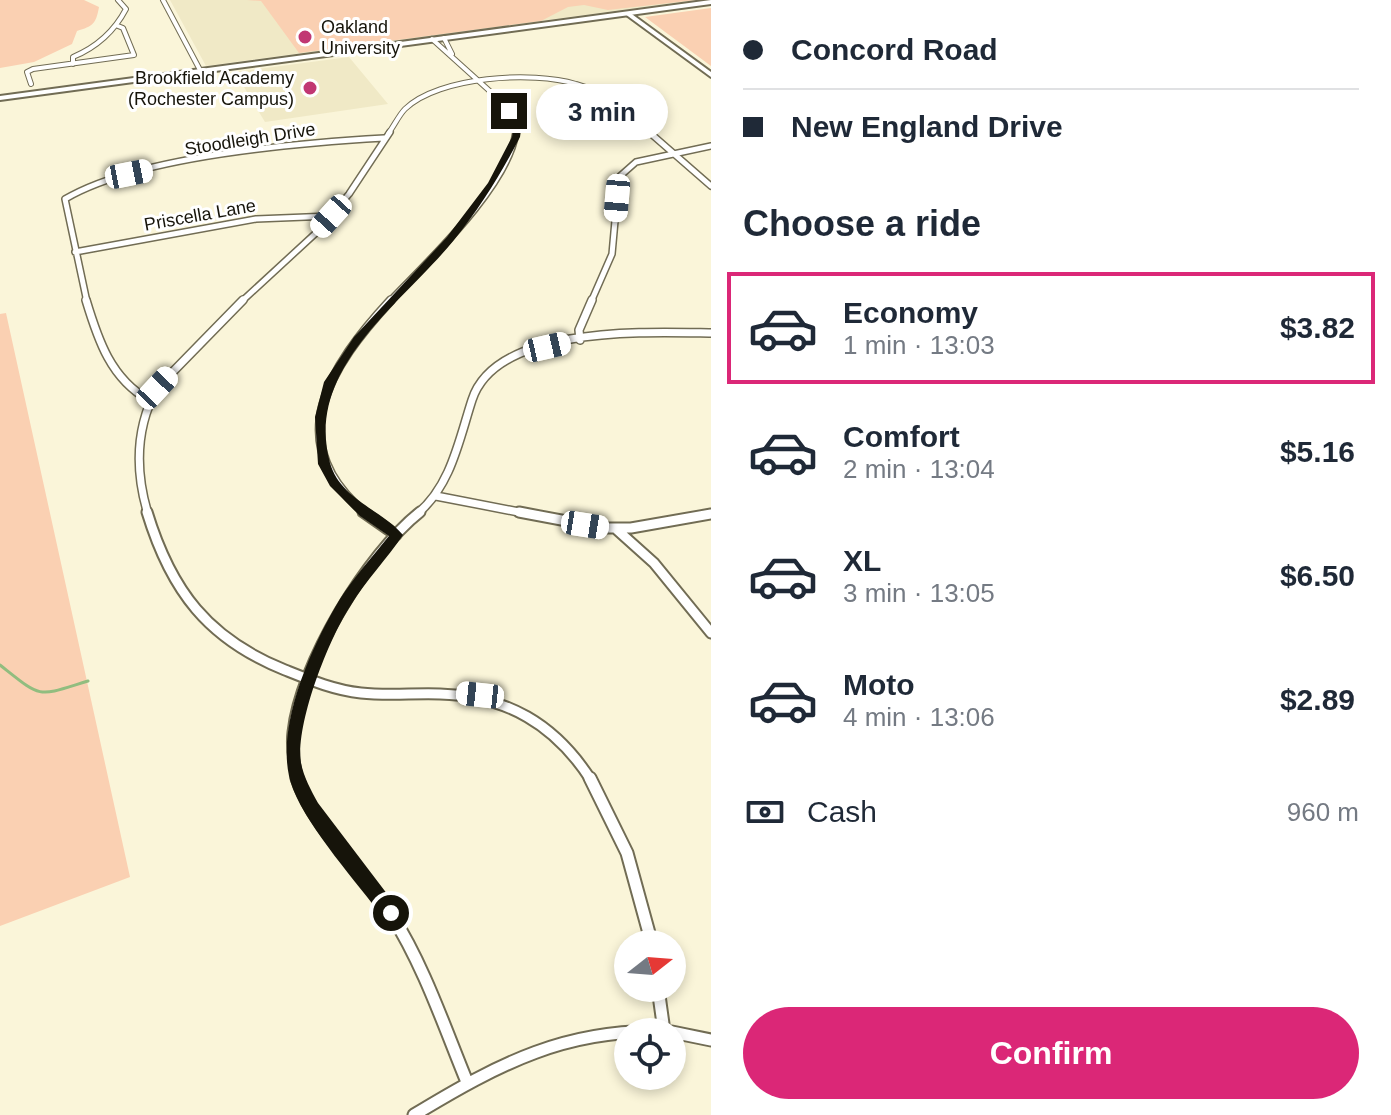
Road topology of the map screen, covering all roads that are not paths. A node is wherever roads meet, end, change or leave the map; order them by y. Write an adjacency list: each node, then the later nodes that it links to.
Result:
1 (118, 0): 5 (street)
2 (163, 0): 10 (street)
3 (711, 2): 4 (main road)
4 (627, 13): 6 (main road); 11 (street)
5 (118, 26): 9 (street); 9 (street)
6 (444, 38): 7 (main road); 8 (street)
7 (432, 39): 8 (street); 10 (main road)
8 (452, 54): 12 (street)
9 (73, 64): 13 (street)
10 (200, 70): 14 (main road)
11 (711, 75)
12 (479, 80): 15 (street); 17 (street); 27 (street)
13 (31, 84)
14 (0, 98)
15 (384, 138): 19 (street); 20 (street, Stoodleigh Drive)
16 (711, 146): 17 (street)
17 (673, 152): 18 (street); 22 (street)
18 (711, 186)
19 (331, 216): 20 (street, Priscella Lane); 23 (street)
20 (75, 252): 23 (street, Stoodleigh Drive)
21 (711, 333): 22 (street)
22 (580, 340): 24 (street)
23 (149, 400): 29 (street)
24 (436, 496): 26 (street); 27 (street)
25 (711, 514): 26 (street)
26 (615, 528): 28 (street)
27 (396, 535): 29 (street)
28 (711, 633)
29 (307, 682): 30 (street); 34 (street)
30 (649, 930)
31 (614, 1032): 34 (street)
32 (686, 1035): 33 (street)
33 (711, 1040)
34 (467, 1082): 35 (street)
35 (414, 1115)

